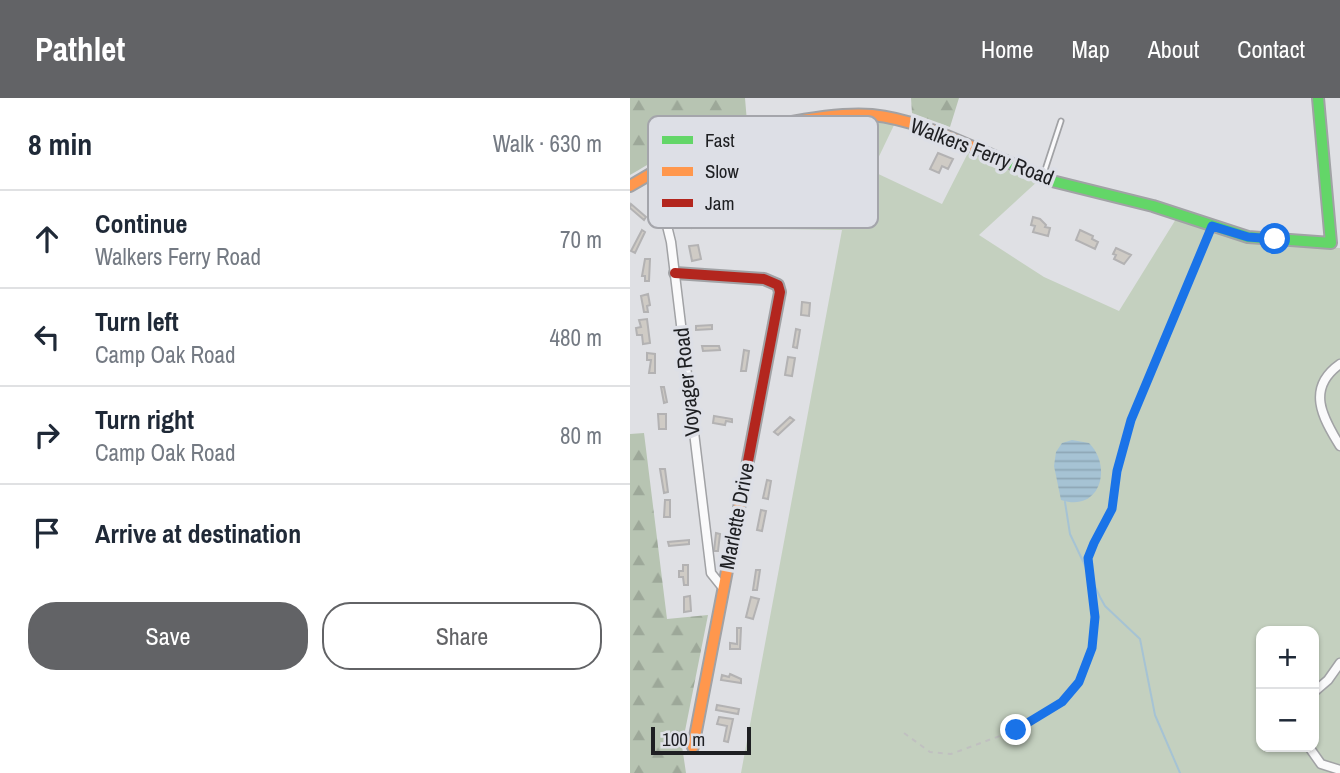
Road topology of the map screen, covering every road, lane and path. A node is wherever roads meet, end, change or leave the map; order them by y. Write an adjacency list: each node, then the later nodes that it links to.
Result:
1 (1318, 98): 11 (street)
2 (849, 116): 3 (street, Walkers Ferry Road)
3 (868, 116)
4 (878, 117): 7 (street, Walkers Ferry Road)
5 (1061, 121): 7 (lane)
6 (648, 176): 8 (street, Walkers Ferry Road)
7 (1042, 178): 9 (street, Walkers Ferry Road)
8 (630, 186)
9 (1212, 226): 11 (street, Walkers Ferry Road); 18 (path)
10 (668, 228): 12 (street, Voyager Road)
11 (1335, 243)
12 (675, 273): 15 (street, Voyager Road); 15 (street, Marlette Drive)
13 (1340, 364): 14 (street)
14 (1340, 446)
15 (723, 588): 19 (street, Marlette Drive)
16 (1340, 663): 17 (street)
17 (1318, 689)
18 (904, 733)
19 (693, 747)
20 (1313, 752): 21 (street)
21 (1340, 770)

